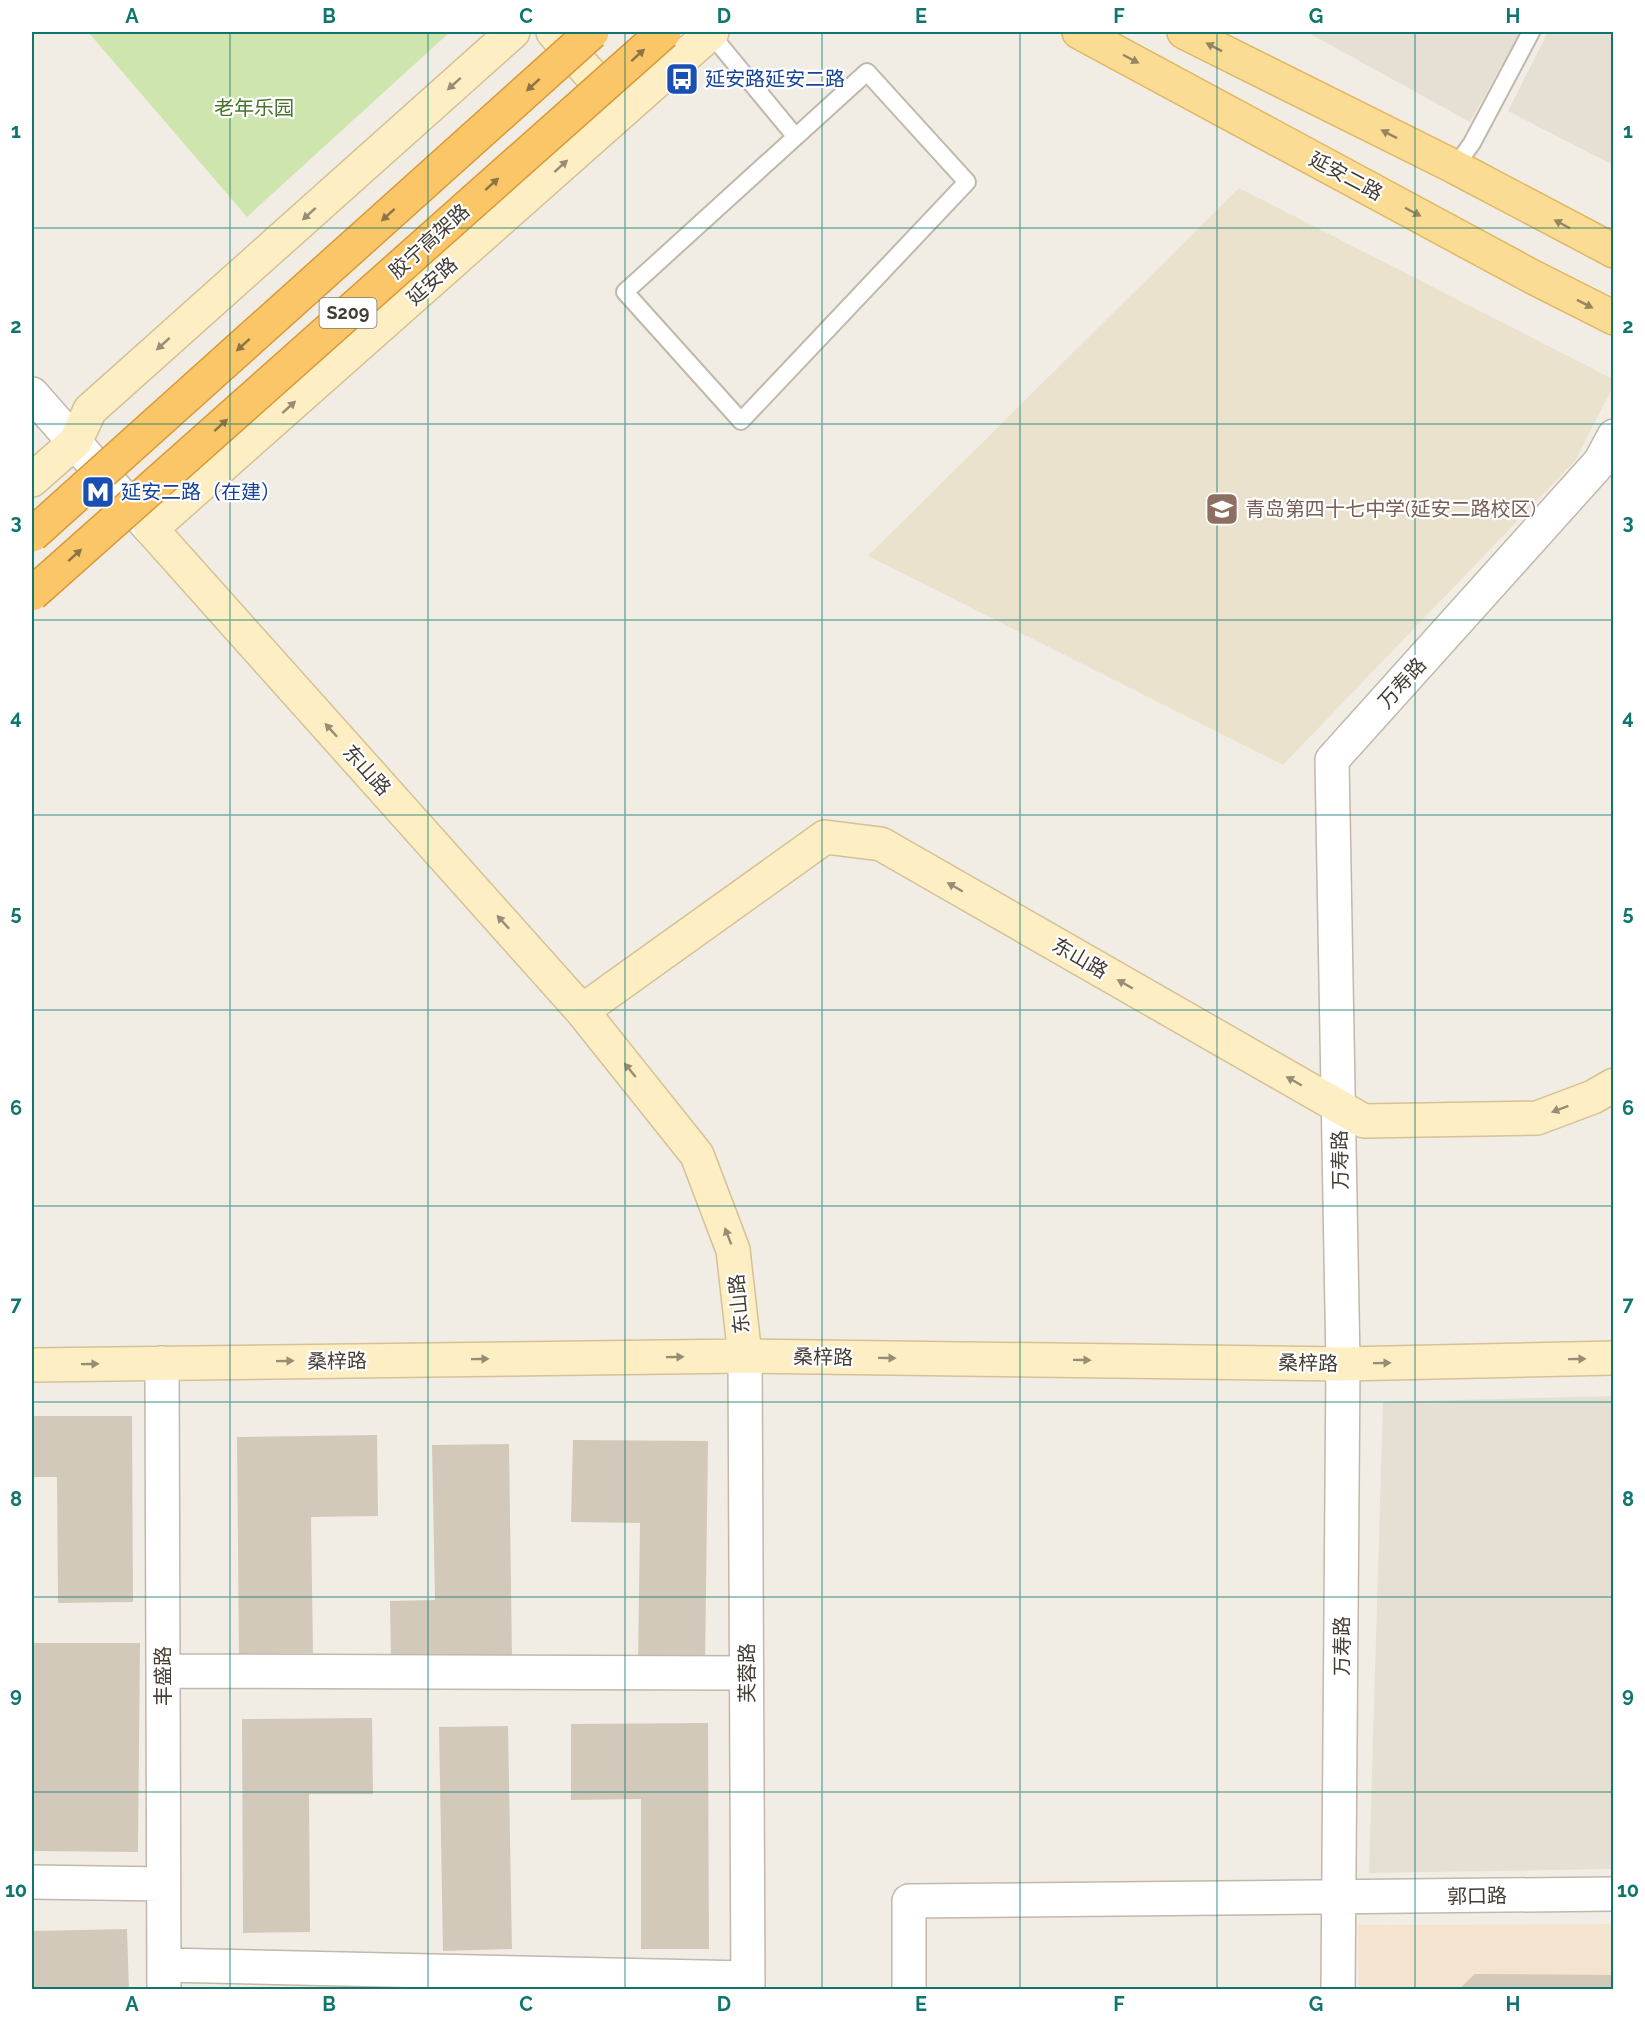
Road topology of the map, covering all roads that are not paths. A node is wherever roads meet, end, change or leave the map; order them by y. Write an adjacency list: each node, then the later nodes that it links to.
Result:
1 (513, 32): 16 (main road, one-way to 16)
2 (554, 32): 9 (main road)
3 (592, 32): 19 (highway, S209, one-way to 19, bridge)
4 (664, 32): 20 (highway, 胶宁高架路 / S209, one-way to 4, bridge)
5 (711, 32): 9 (main road, 延安路); 10 (lane)
6 (1079, 32): 13 (main road, 延安二路, one-way to 13)
7 (1184, 32): 11 (main road, one-way to 7)
8 (1531, 32): 11 (lane)
9 (623, 111): 18 (main road, 延安路, one-way to 9)
10 (795, 136): 10 (lane)
11 (1455, 167): 12 (main road, one-way to 11)
12 (1614, 251)
13 (1614, 318)
14 (32, 394): 16 (street)
15 (1614, 436): 23 (street, 万寿路)
16 (75, 442): 17 (main road); 18 (street)
17 (32, 480)
18 (151, 529): 21 (main road, 东山路, one-way to 18)
19 (32, 535)
20 (32, 594)
21 (582, 1011): 23 (main road, 东山路, one-way to 21); 24 (main road, 东山路, one-way to 21)
22 (1614, 1085): 23 (main road, 东山路, one-way to 23)
23 (1339, 1107): 27 (street, 万寿路)
24 (745, 1356): 26 (main road, 桑梓路, one-way to 24); 27 (main road, 桑梓路, one-way to 27); 30 (street, 芙蓉路)
25 (1614, 1358): 27 (main road, 桑梓路, one-way to 25)
26 (162, 1363): 28 (main road, 桑梓路, one-way to 26); 29 (street, 丰盛路)
27 (1343, 1364): 34 (street, 万寿路)
28 (32, 1365)
29 (163, 1671): 30 (street); 32 (street, 丰盛路)
30 (747, 1672): 36 (street, 芙蓉路)
31 (32, 1882): 32 (street)
32 (164, 1884): 35 (street, 丰盛路)
33 (1614, 1894): 34 (street, 郭口路)
34 (1340, 1898): 37 (street, 郭口路); 38 (street, 万寿路)
35 (164, 1977): 36 (street)
36 (748, 1984)
37 (909, 1989)
38 (1338, 1989)

